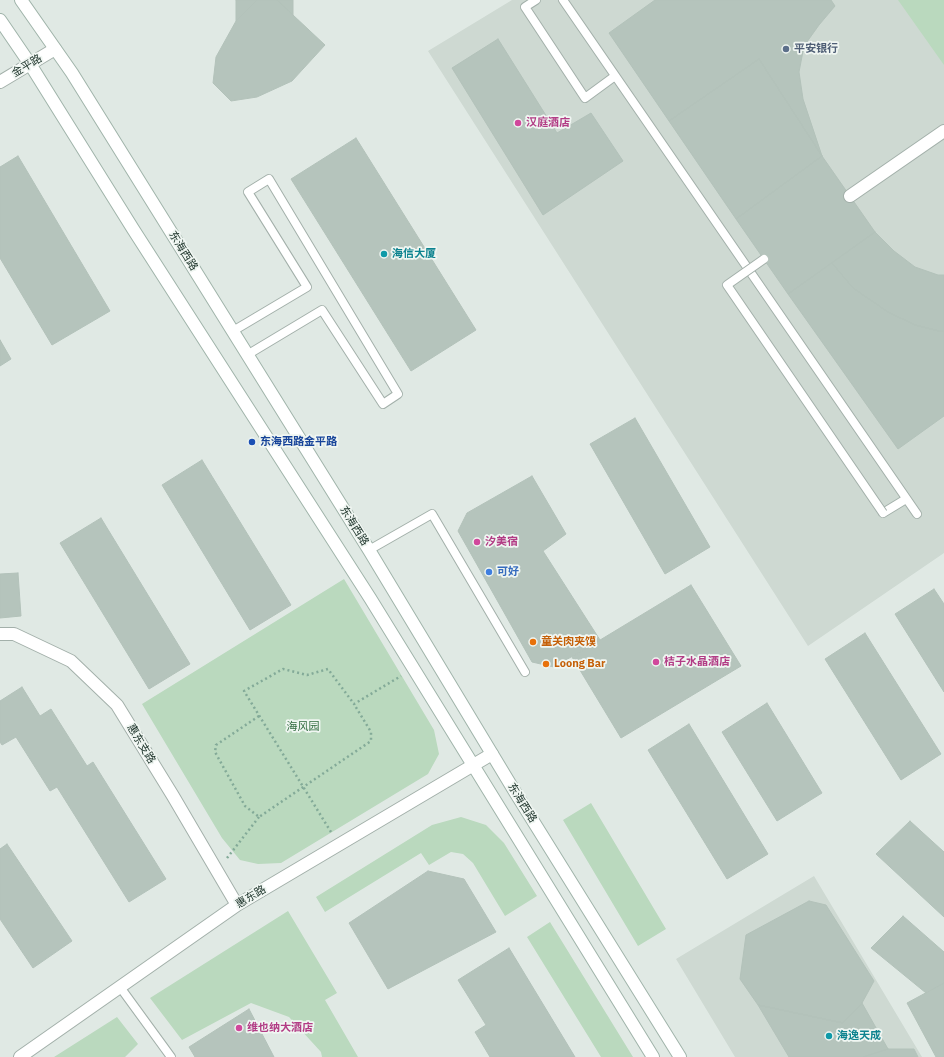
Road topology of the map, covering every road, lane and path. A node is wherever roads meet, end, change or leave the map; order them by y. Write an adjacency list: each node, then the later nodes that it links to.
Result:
1 (21, 0): 5 (main road, 东海西路)
2 (536, 0): 7 (lane)
3 (562, 0): 7 (lane)
4 (0, 20): 6 (main road, 东海西路)
5 (55, 49): 6 (main road, 金平路); 12 (main road, 东海西路)
6 (30, 64): 8 (main road, 金平路); 18 (main road, 东海西路)
7 (615, 76): 14 (lane)
8 (0, 82)
9 (944, 130): 10 (main road)
10 (850, 196)
11 (764, 259): 14 (lane, bridge)
12 (232, 331): 13 (main road, 东海西路); 13 (lane)
13 (248, 355): 16 (main road, 东海西路)
14 (906, 499): 15 (lane)
15 (917, 514)
16 (369, 550): 19 (lane); 22 (main road, 东海西路)
17 (0, 634): 27 (main road, 惠东支路)
18 (413, 668): 20 (path); 23 (main road, 东海西路)
19 (525, 672)
20 (354, 704): 21 (path); 24 (path)
21 (259, 716): 24 (path); 25 (path)
22 (492, 754): 23 (main road, 惠东路); 33 (main road, 东海西路)
23 (473, 766): 26 (main road, 惠东路); 32 (main road, 东海西路)
24 (303, 787): 25 (path); 26 (path)
25 (259, 817): 27 (path)
26 (339, 845): 28 (main road, 惠东路)
27 (216, 870): 28 (main road, 惠东支路)
28 (237, 905): 29 (main road, 惠东路)
29 (120, 987): 30 (main road, 惠东路); 31 (lane)
30 (20, 1057)
31 (171, 1057)
32 (653, 1057)
33 (680, 1057)

